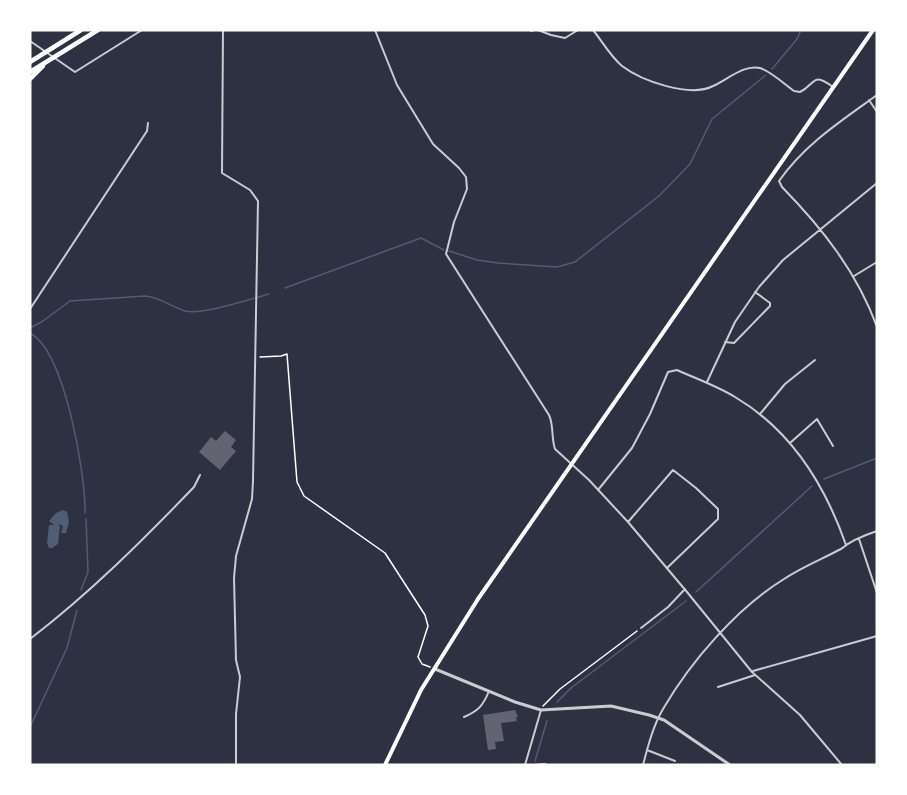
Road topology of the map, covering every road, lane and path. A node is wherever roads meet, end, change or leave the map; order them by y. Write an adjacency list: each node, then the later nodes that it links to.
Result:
1 (81, 30): 12 (highway)
2 (98, 30): 11 (highway)
3 (142, 30): 10 (street)
4 (223, 30): 28 (street)
5 (375, 30): 34 (street)
6 (538, 30): 7 (street)
7 (578, 30)
8 (593, 30): 15 (street)
9 (873, 30): 15 (main road)
10 (30, 41)
11 (52, 58): 13 (highway); 14 (highway)
12 (30, 62)
13 (30, 72)
14 (30, 79)
15 (833, 87): 34 (main road)
16 (877, 94): 17 (street)
17 (869, 100): 18 (street); 21 (street)
18 (877, 112)
19 (148, 123): 25 (street)
20 (877, 183): 21 (street)
21 (821, 229): 23 (street); 24 (street)
22 (877, 262): 23 (street)
23 (854, 276): 26 (street)
24 (755, 292): 27 (street); 27 (street)
25 (30, 309)
26 (877, 327)
27 (724, 342): 30 (street)
28 (255, 357): 48 (path); 57 (street)
29 (815, 360): 31 (street)
30 (707, 382): 31 (street); 36 (street)
31 (760, 414): 32 (street)
32 (790, 443): 33 (street); 40 (street)
33 (833, 446)
34 (571, 465): 36 (street); 48 (main road)
35 (200, 475): 47 (street)
36 (598, 490): 37 (street)
37 (628, 522): 41 (street); 41 (street)
38 (877, 531): 39 (street)
39 (860, 539): 40 (street); 43 (street)
40 (846, 545): 45 (street)
41 (668, 568): 42 (street)
42 (685, 589): 44 (street); 45 (street)
43 (877, 593)
44 (640, 628): 52 (path)
45 (721, 632): 49 (street); 54 (street)
46 (877, 636): 49 (street)
47 (30, 639)
48 (434, 668): 51 (street); 58 (main road)
49 (753, 673): 50 (street); 64 (street)
50 (718, 687)
51 (489, 691): 52 (street); 53 (street)
52 (541, 710): 54 (street); 59 (street)
53 (464, 717)
54 (659, 718): 55 (street); 63 (street)
55 (647, 750): 56 (street); 62 (street)
56 (675, 761)
57 (236, 765)
58 (385, 765)
59 (525, 765): 60 (path)
60 (549, 765): 61 (street)
61 (556, 765)
62 (643, 765)
63 (730, 765)
64 (842, 765)

